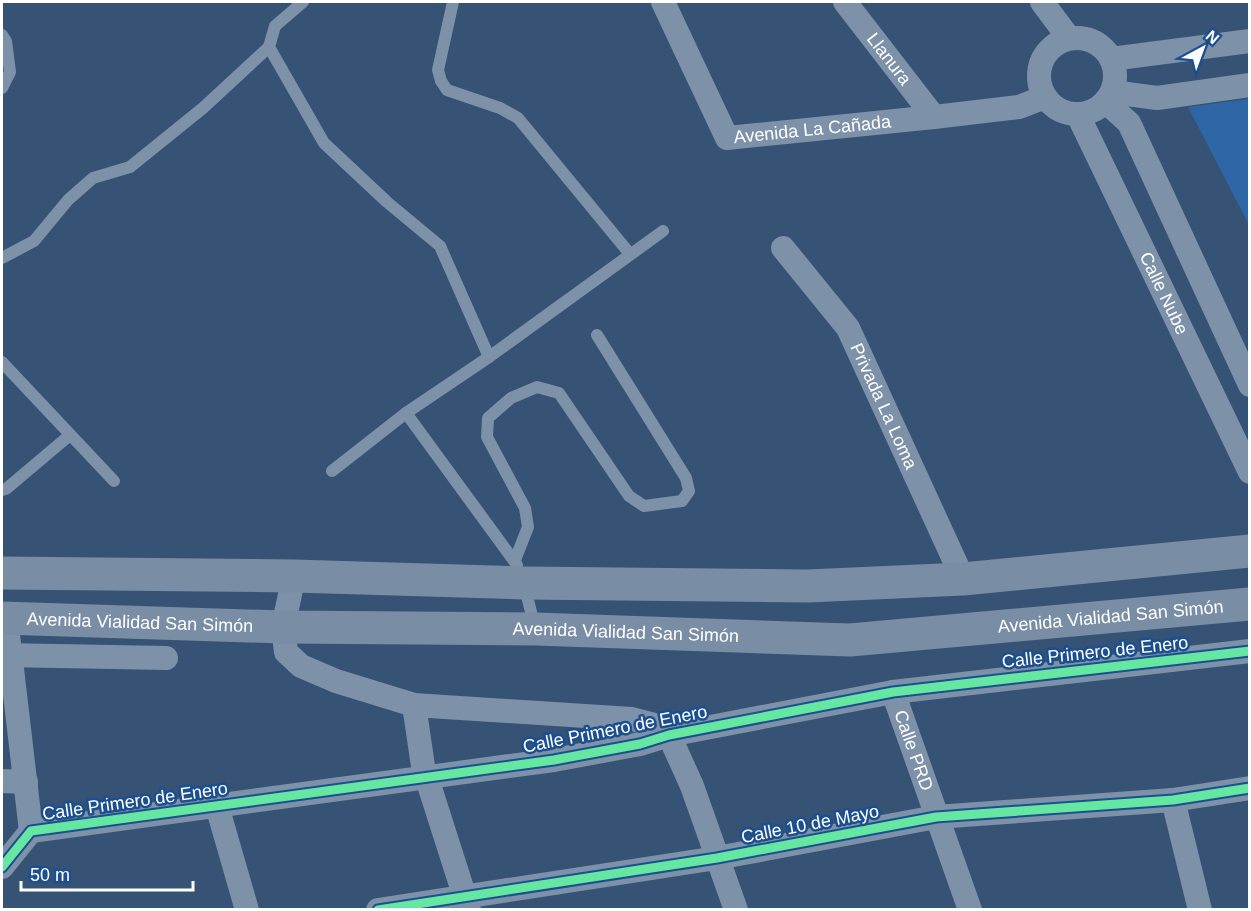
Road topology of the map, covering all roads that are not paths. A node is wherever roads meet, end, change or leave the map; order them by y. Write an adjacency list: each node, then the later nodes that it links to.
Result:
1 (303, 2): 9 (lane)
2 (453, 2): 19 (lane)
3 (663, 2): 16 (street, Avenida La Cañada)
4 (845, 2): 16 (street, Llanura)
5 (1042, 2): 7 (street)
6 (2, 35): 12 (lane)
7 (1069, 38): 10 (street); 14 (street)
8 (1250, 41): 10 (street)
9 (269, 47): 20 (lane); 22 (lane)
10 (1111, 59): 13 (street)
11 (1250, 85): 13 (street)
12 (2, 88)
13 (1109, 97): 15 (street); 24 (street)
14 (1045, 98): 15 (street); 16 (street, Avenida La Cañada)
15 (1078, 115): 28 (street, Calle Nube)
16 (934, 117)
17 (663, 231): 19 (lane)
18 (783, 248): 35 (street, Privada La Loma)
19 (630, 254): 22 (lane)
20 (2, 258)
21 (597, 335): 32 (lane)
22 (489, 357): 25 (lane)
23 (2, 362): 26 (lane)
24 (1250, 385)
25 (406, 413): 27 (lane); 32 (lane)
26 (70, 435): 29 (lane); 30 (lane)
27 (332, 471)
28 (1250, 472)
29 (114, 481)
30 (2, 490)
31 (1250, 551): 35 (main road)
32 (520, 572): 34 (main road); 35 (main road); 39 (lane)
33 (2, 573): 34 (main road)
34 (294, 576): 38 (street)
35 (963, 579)
36 (1250, 604): 39 (main road, Avenida Vialidad San Simón)
37 (4, 618): 38 (main road, Avenida Vialidad San Simón); 41 (street)
38 (283, 627): 39 (main road, Avenida Vialidad San Simón); 44 (street, Calle Primero de Enero)
39 (536, 629)
40 (1250, 651): 43 (street, Calle Primero de Enero)
41 (6, 655): 42 (street); 48 (street)
42 (166, 657)
43 (893, 692): 45 (street, Calle Primero de Enero); 52 (street, Calle PRD)
44 (414, 705): 45 (street, Calle Primero de Enero); 46 (street)
45 (669, 735): 46 (street, Calle Primero de Enero); 54 (street)
46 (427, 778): 51 (street, Calle Primero de Enero); 56 (street)
47 (2, 781): 48 (street)
48 (26, 782): 53 (street)
49 (1250, 788): 50 (street, Calle 10 de Mayo)
50 (1173, 800): 52 (street, Calle 10 de Mayo); 61 (street)
51 (218, 806): 53 (street, Calle Primero de Enero); 57 (street)
52 (936, 816): 54 (street, Calle 10 de Mayo); 60 (street, Calle PRD)
53 (32, 831): 55 (street, Calle Primero de Enero)
54 (717, 858): 56 (street, Calle 10 de Mayo); 59 (street)
55 (2, 867)
56 (467, 903): 58 (street, Calle 10 de Mayo)
57 (247, 909)
58 (378, 909)
59 (735, 909)
60 (970, 909)
61 (1200, 909)

